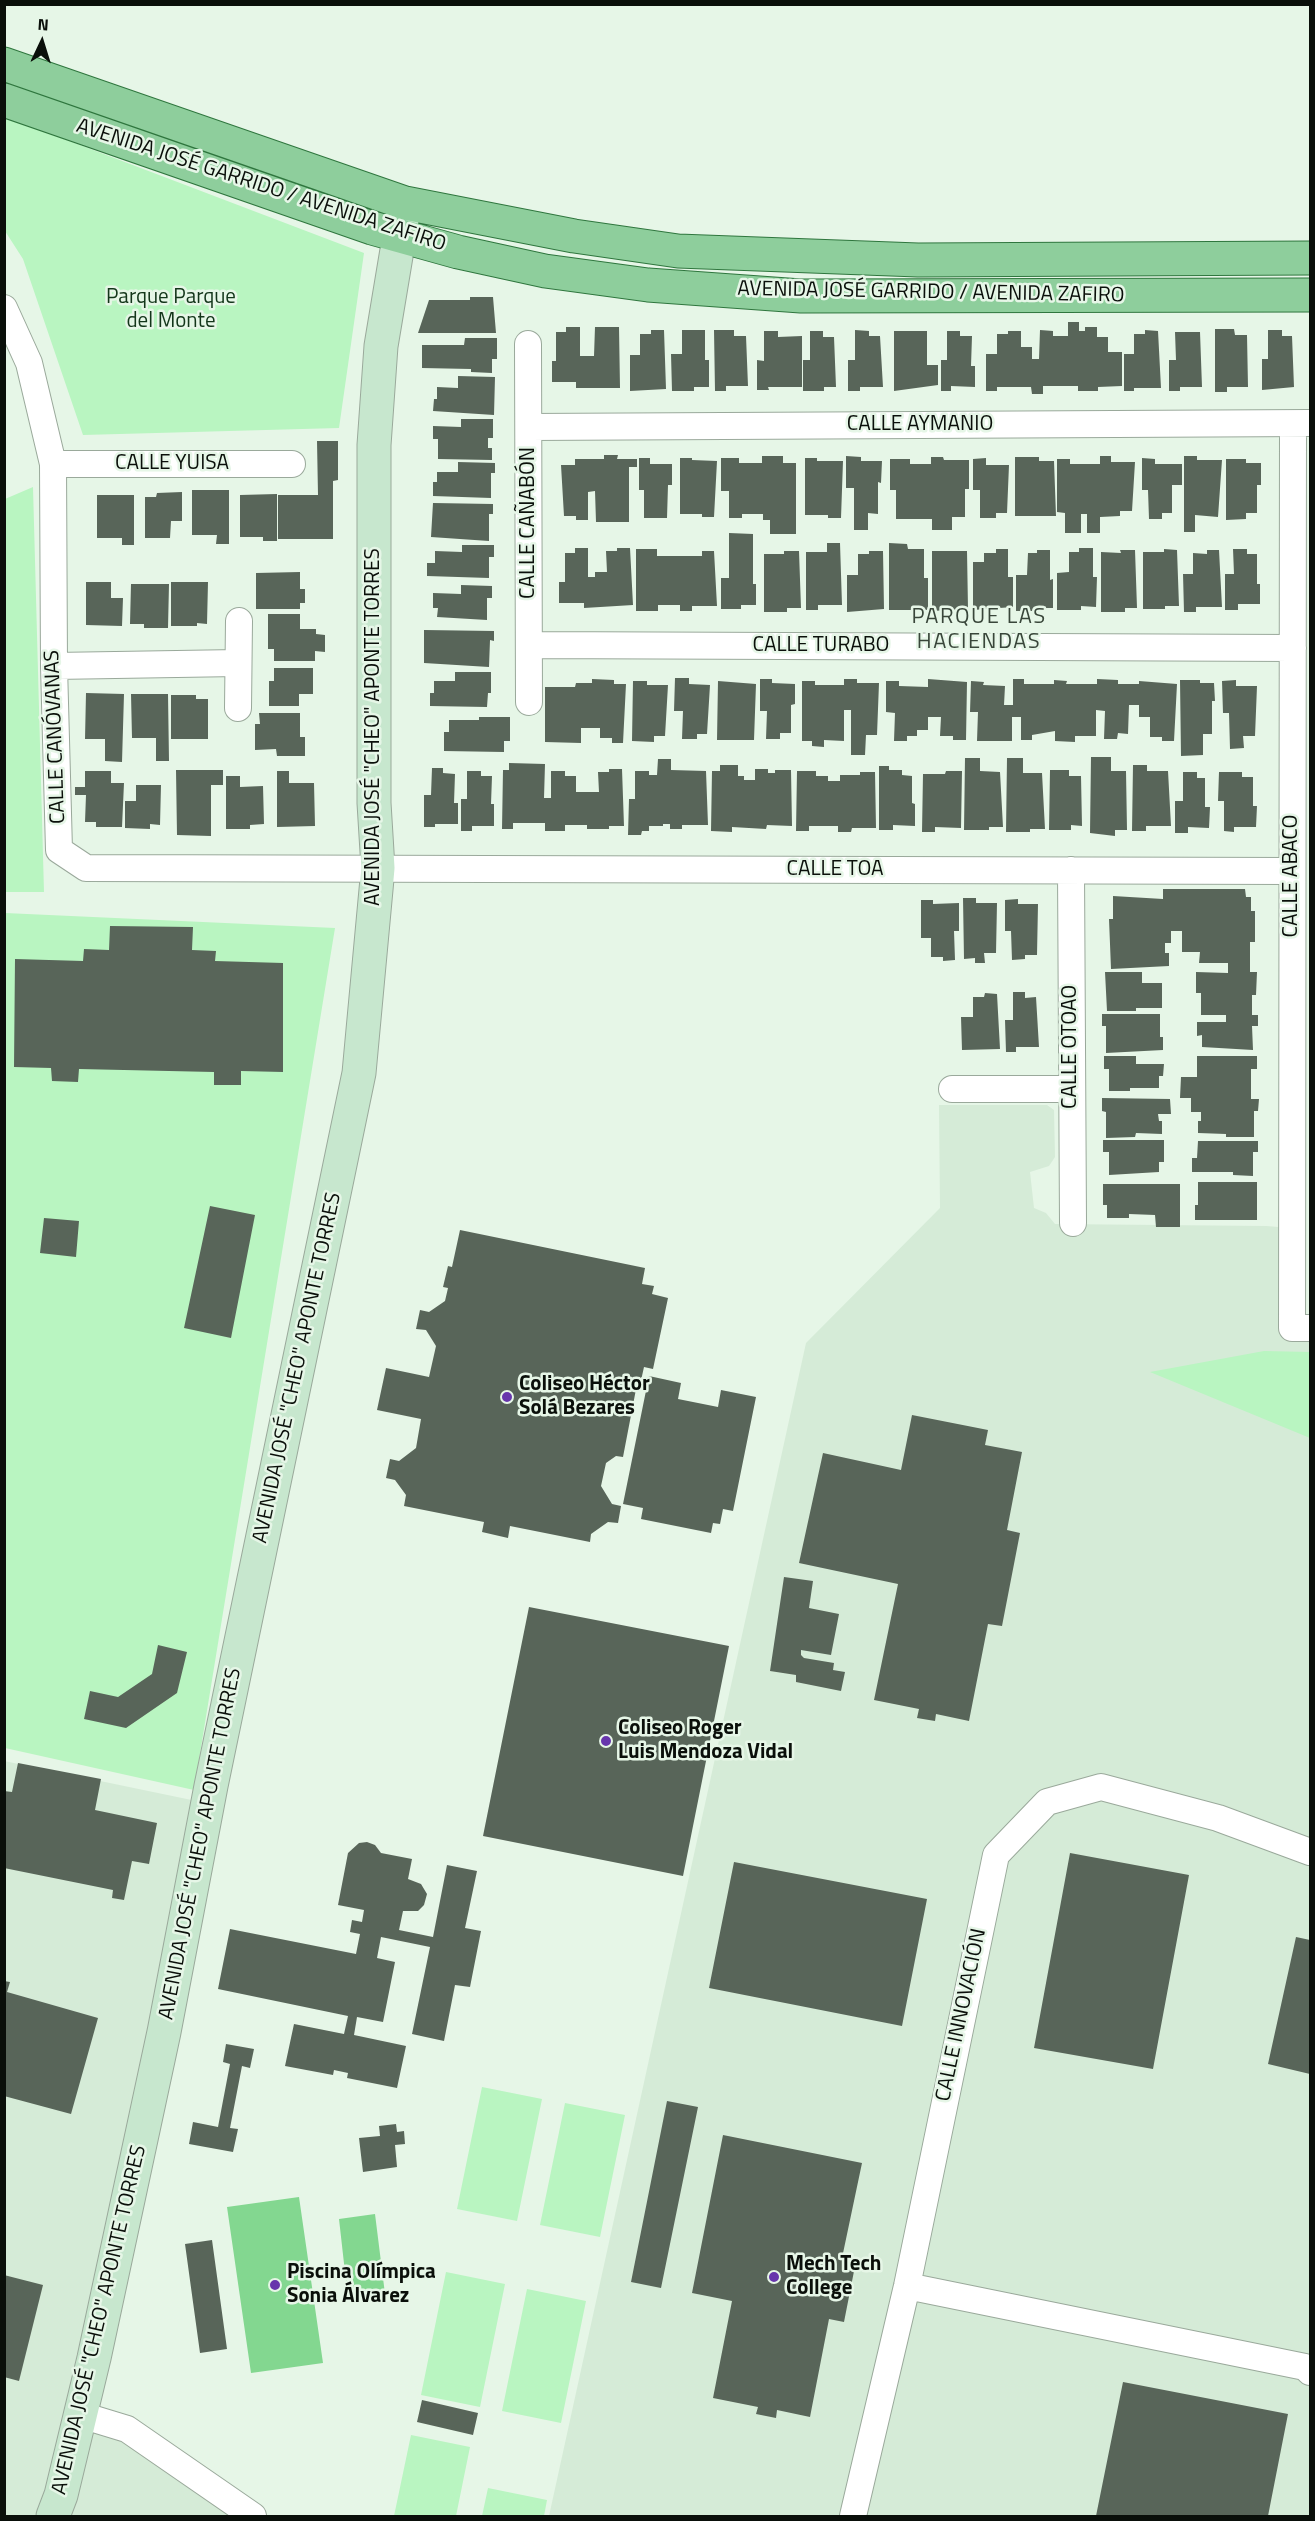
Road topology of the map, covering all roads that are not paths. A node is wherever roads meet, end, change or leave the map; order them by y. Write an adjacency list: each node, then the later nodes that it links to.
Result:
1 (4, 64): 3 (main road, AVENIDA JOSÉ GARRIDO / AVENIDA ZAFIRO)
2 (4, 100): 4 (main road, AVENIDA JOSÉ GARRIDO / AVENIDA ZAFIRO)
3 (405, 203): 4 (street, AVENIDA JOSÉ "CHEO" APONTE TORRES); 5 (main road, AVENIDA JOSÉ GARRIDO / AVENIDA ZAFIRO)
4 (399, 236): 6 (main road, AVENIDA JOSÉ GARRIDO / AVENIDA ZAFIRO); 20 (street, AVENIDA JOSÉ "CHEO" APONTE TORRES)
5 (1311, 258)
6 (1311, 295)
7 (4, 308): 11 (street, CALLE CANÓVANAS)
8 (528, 344): 10 (street, CALLE CAÑABÓN)
9 (1302, 424): 10 (street, CALLE AYMANIO); 15 (street, CALLE ABACO)
10 (529, 427): 14 (street, CALLE CAÑABÓN)
11 (53, 464): 12 (street, CALLE YUISA); 17 (street, CALLE CANÓVANAS)
12 (292, 464)
13 (238, 621): 16 (street)
14 (530, 645): 15 (street, CALLE TURABO); 18 (street, CALLE CAÑABÓN)
15 (1293, 648): 22 (street, CALLE ABACO)
16 (238, 663): 17 (street); 19 (street)
17 (54, 666): 20 (street, CALLE CANÓVANAS)
18 (529, 702)
19 (238, 708)
20 (378, 868): 21 (street, CALLE TOA); 30 (street, AVENIDA JOSÉ "CHEO" APONTE TORRES)
21 (1071, 870): 22 (street, CALLE TOA); 24 (street, CALLE OTOAO)
22 (1292, 872): 26 (street, CALLE ABACO)
23 (952, 1089): 24 (street)
24 (1071, 1089): 25 (street, CALLE OTOAO)
25 (1073, 1223)
26 (1301, 1328)
27 (1311, 1852): 28 (street, CALLE INNOVACIÓN)
28 (907, 2286): 29 (street); 33 (street, CALLE INNOVACIÓN)
29 (1311, 2372)
30 (81, 2415): 31 (street, AVENIDA JOSÉ "CHEO" APONTE TORRES); 32 (street)
31 (53, 2517)
32 (253, 2517)
33 (853, 2517)

